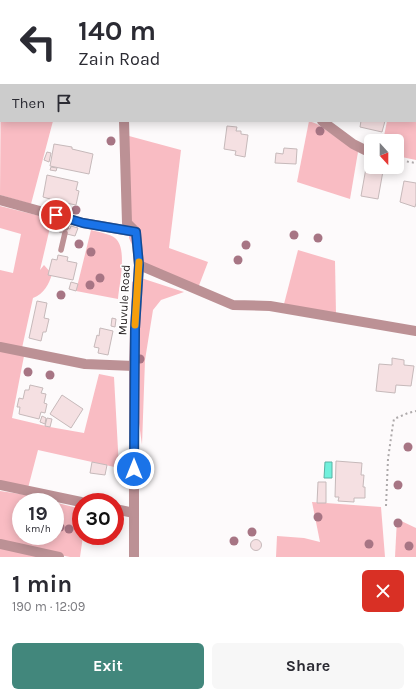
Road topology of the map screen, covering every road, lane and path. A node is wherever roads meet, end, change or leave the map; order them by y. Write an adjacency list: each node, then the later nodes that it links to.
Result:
1 (124, 122): 8 (street, Muvule Road)
2 (323, 122): 3 (street)
3 (364, 149)
4 (404, 161): 5 (path)
5 (416, 163)
6 (0, 200): 7 (street)
7 (67, 227): 8 (street); 9 (lane)
8 (136, 232): 10 (street, Muvule Road)
9 (61, 250)
10 (139, 265): 11 (street); 13 (street, Muvule Road)
11 (416, 331)
12 (0, 347): 13 (street)
13 (134, 366): 19 (street, Muvule Road)
14 (416, 411): 17 (path)
15 (0, 485): 16 (street)
16 (72, 500)
17 (386, 506)
18 (124, 511): 19 (street)
19 (134, 513): 22 (street, Muvule Road)
20 (0, 544): 21 (street)
21 (60, 557)
22 (134, 557)

